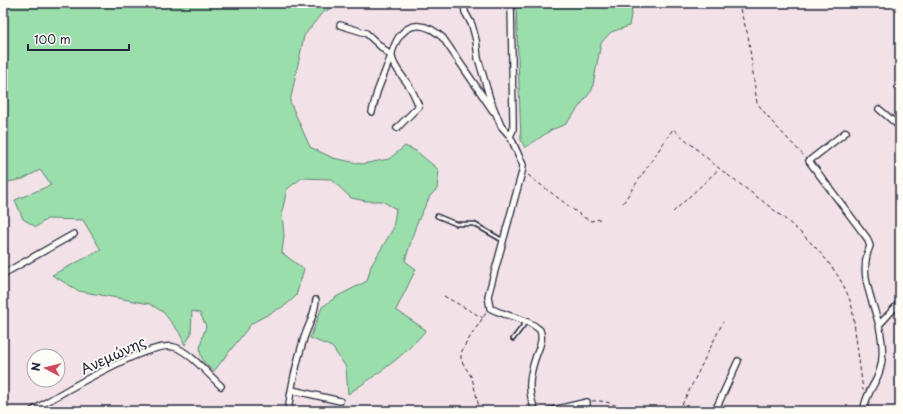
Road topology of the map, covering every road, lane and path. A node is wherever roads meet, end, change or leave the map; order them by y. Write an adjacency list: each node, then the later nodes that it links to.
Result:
1 (464, 3): 8 (street)
2 (511, 3): 12 (street)
3 (738, 3): 13 (path)
4 (340, 26): 5 (street)
5 (391, 56): 7 (street); 8 (street); 10 (street)
6 (879, 109): 9 (street)
7 (372, 112)
8 (495, 114): 12 (street)
9 (900, 127)
10 (397, 128)
11 (846, 132): 13 (street)
12 (510, 136): 15 (street)
13 (809, 162): 30 (street)
14 (720, 169): 16 (path); 17 (path); 35 (path)
15 (522, 172): 19 (path); 21 (street)
16 (623, 203)
17 (673, 212)
18 (437, 216): 21 (lane)
19 (600, 219)
20 (74, 234): 22 (street)
21 (503, 240): 26 (street)
22 (3, 274)
23 (444, 296): 27 (path)
24 (316, 300): 34 (street)
25 (900, 302): 30 (street)
26 (490, 308): 27 (path); 28 (street)
27 (483, 318): 40 (path)
28 (526, 322): 31 (lane); 41 (street)
29 (723, 322): 45 (path)
30 (879, 325): 47 (street)
31 (513, 339)
32 (738, 361): 46 (street)
33 (221, 386): 38 (street, Ανεμώνης)
34 (292, 390): 36 (street); 39 (street)
35 (863, 394)
36 (340, 401)
37 (587, 402): 42 (street); 43 (street); 44 (path)
38 (32, 411)
39 (288, 411)
40 (480, 411)
41 (536, 411)
42 (549, 411)
43 (586, 411)
44 (625, 411)
45 (679, 411)
46 (715, 411)
47 (864, 411)

